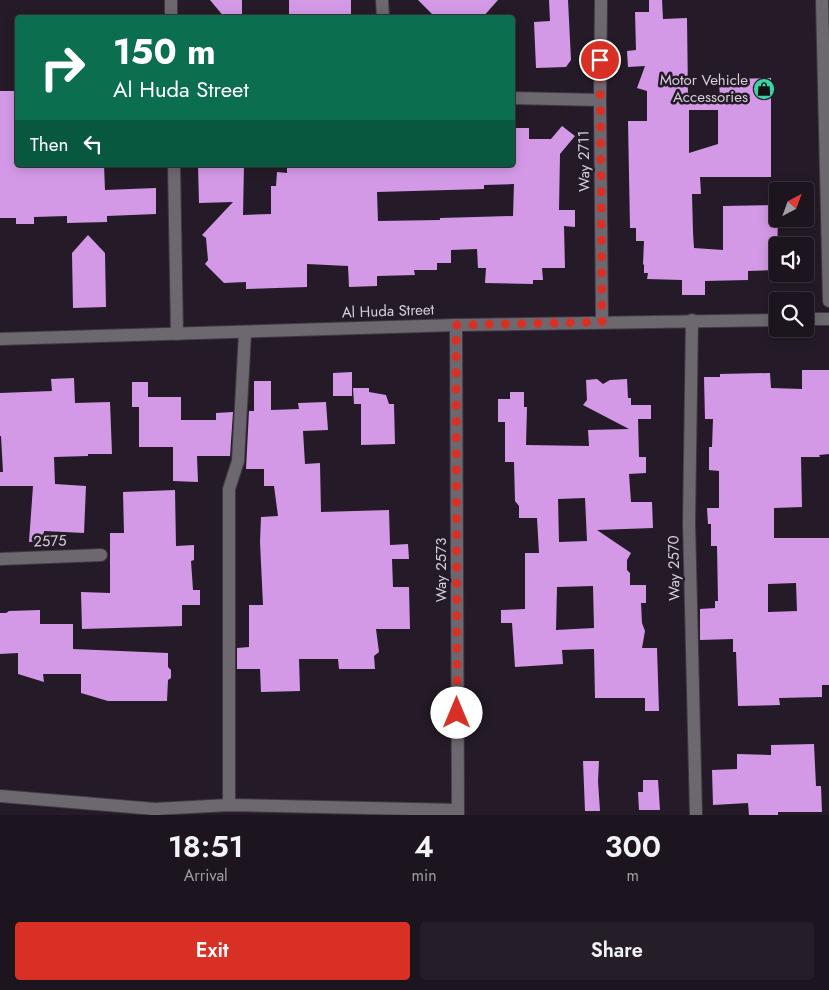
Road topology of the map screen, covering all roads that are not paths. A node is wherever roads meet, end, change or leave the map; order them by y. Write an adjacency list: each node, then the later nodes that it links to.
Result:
1 (171, 0): 5 (street)
2 (382, 0): 6 (street)
3 (601, 0): 9 (street, Way 2711)
4 (822, 0): 7 (street)
5 (171, 15)
6 (383, 15)
7 (826, 75): 11 (street)
8 (515, 98): 9 (street)
9 (600, 100): 16 (street, Way 2711)
10 (174, 167): 19 (street)
11 (829, 300)
12 (814, 319): 13 (street)
13 (829, 319)
14 (692, 320): 15 (street, Al Huda Street); 16 (street, Al Huda Street); 27 (street, Way 2570)
15 (769, 320)
16 (602, 322): 17 (street, Al Huda Street)
17 (456, 325): 18 (street, Al Huda Street); 26 (street, Way 2573)
18 (245, 333): 19 (street, Al Huda Street); 24 (street)
19 (177, 334): 20 (street, Al Huda Street)
20 (0, 339)
21 (102, 555): 22 (street, 2575)
22 (0, 559)
23 (0, 796): 25 (street)
24 (229, 805): 25 (street); 26 (street)
25 (155, 812)
26 (458, 812)
27 (696, 815)

